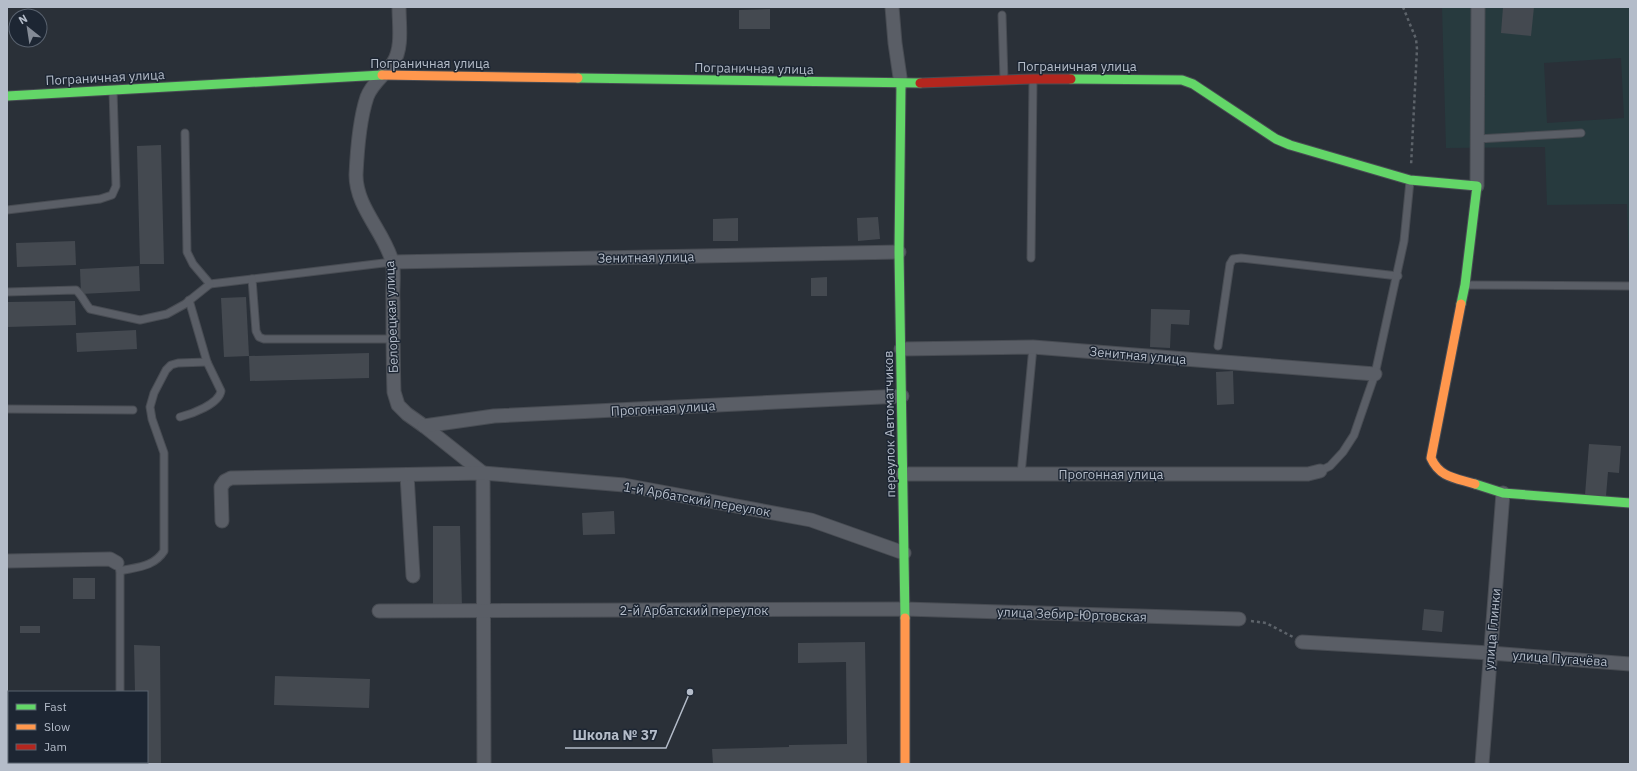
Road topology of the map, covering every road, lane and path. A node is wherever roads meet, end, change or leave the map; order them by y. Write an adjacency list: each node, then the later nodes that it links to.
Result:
1 (399, 7): 6 (street, Белорецкая улица)
2 (892, 7): 9 (street)
3 (1403, 7): 15 (path)
4 (1478, 7): 14 (street)
5 (1002, 16): 8 (lane)
6 (384, 75): 9 (street, Пограничная улица); 10 (street, Пограничная улица); 20 (street, Белорецкая улица)
7 (1033, 79): 8 (street, Пограничная улица); 15 (street, Пограничная улица); 19 (lane)
8 (1004, 80): 9 (street, Пограничная улица)
9 (901, 84): 18 (street, переулок Автоматчиков)
10 (113, 90): 11 (street, Пограничная улица); 17 (lane)
11 (7, 96)
12 (185, 133): 23 (lane)
13 (1581, 133): 14 (lane)
14 (1477, 139): 16 (street)
15 (1410, 180): 16 (street, Пограничная улица); 21 (lane)
16 (1477, 186): 24 (street)
17 (7, 210)
18 (899, 252): 20 (street, Зенитная улица); 31 (street, переулок Автоматчиков)
19 (1031, 258)
20 (392, 262): 22 (lane); 28 (street, Белорецкая улица)
21 (1398, 276): 29 (lane); 33 (lane)
22 (252, 279): 23 (lane); 28 (lane)
23 (210, 284): 27 (lane)
24 (1465, 285): 25 (lane); 44 (street)
25 (1630, 286)
26 (7, 292): 27 (lane)
27 (189, 300): 32 (lane)
28 (393, 339): 38 (street, Белорецкая улица)
29 (1218, 346)
30 (1033, 347): 31 (street, Зенитная улица); 33 (street, Зенитная улица); 42 (lane)
31 (901, 349): 34 (street, переулок Автоматчиков)
32 (207, 362): 37 (lane); 49 (lane)
33 (1375, 374): 39 (lane)
34 (902, 396): 38 (street, Прогонная улица); 41 (street, переулок Автоматчиков)
35 (7, 410): 36 (lane)
36 (133, 410)
37 (180, 417)
38 (424, 426): 40 (street)
39 (1320, 470): 42 (street, Прогонная улица)
40 (483, 474): 43 (street, 1-й Арбатский переулок); 47 (street, 1-й Арбатский переулок); 53 (street)
41 (903, 474): 42 (street, Прогонная улица); 47 (street, переулок Автоматчиков)
42 (1021, 474)
43 (407, 475): 46 (street, 1-й Арбатский переулок); 50 (street)
44 (1503, 494): 45 (street); 56 (street, улица Глинки)
45 (1630, 503)
46 (222, 521)
47 (904, 553): 51 (street, переулок Автоматчиков)
48 (7, 561): 49 (street)
49 (119, 567): 58 (lane)
50 (413, 576)
51 (905, 609): 53 (street, 2-й Арбатский переулок); 54 (street, улица Зебир-Юртовская); 60 (street, переулок Автоматчиков)
52 (379, 612): 53 (street, 2-й Арбатский переулок)
53 (483, 612): 59 (street)
54 (1238, 619): 55 (path)
55 (1302, 642): 56 (street, улица Пугачёва)
56 (1490, 653): 57 (street, улица Пугачёва); 61 (street, улица Глинки)
57 (1630, 664)
58 (120, 691)
59 (484, 764)
60 (905, 764)
61 (1482, 764)

